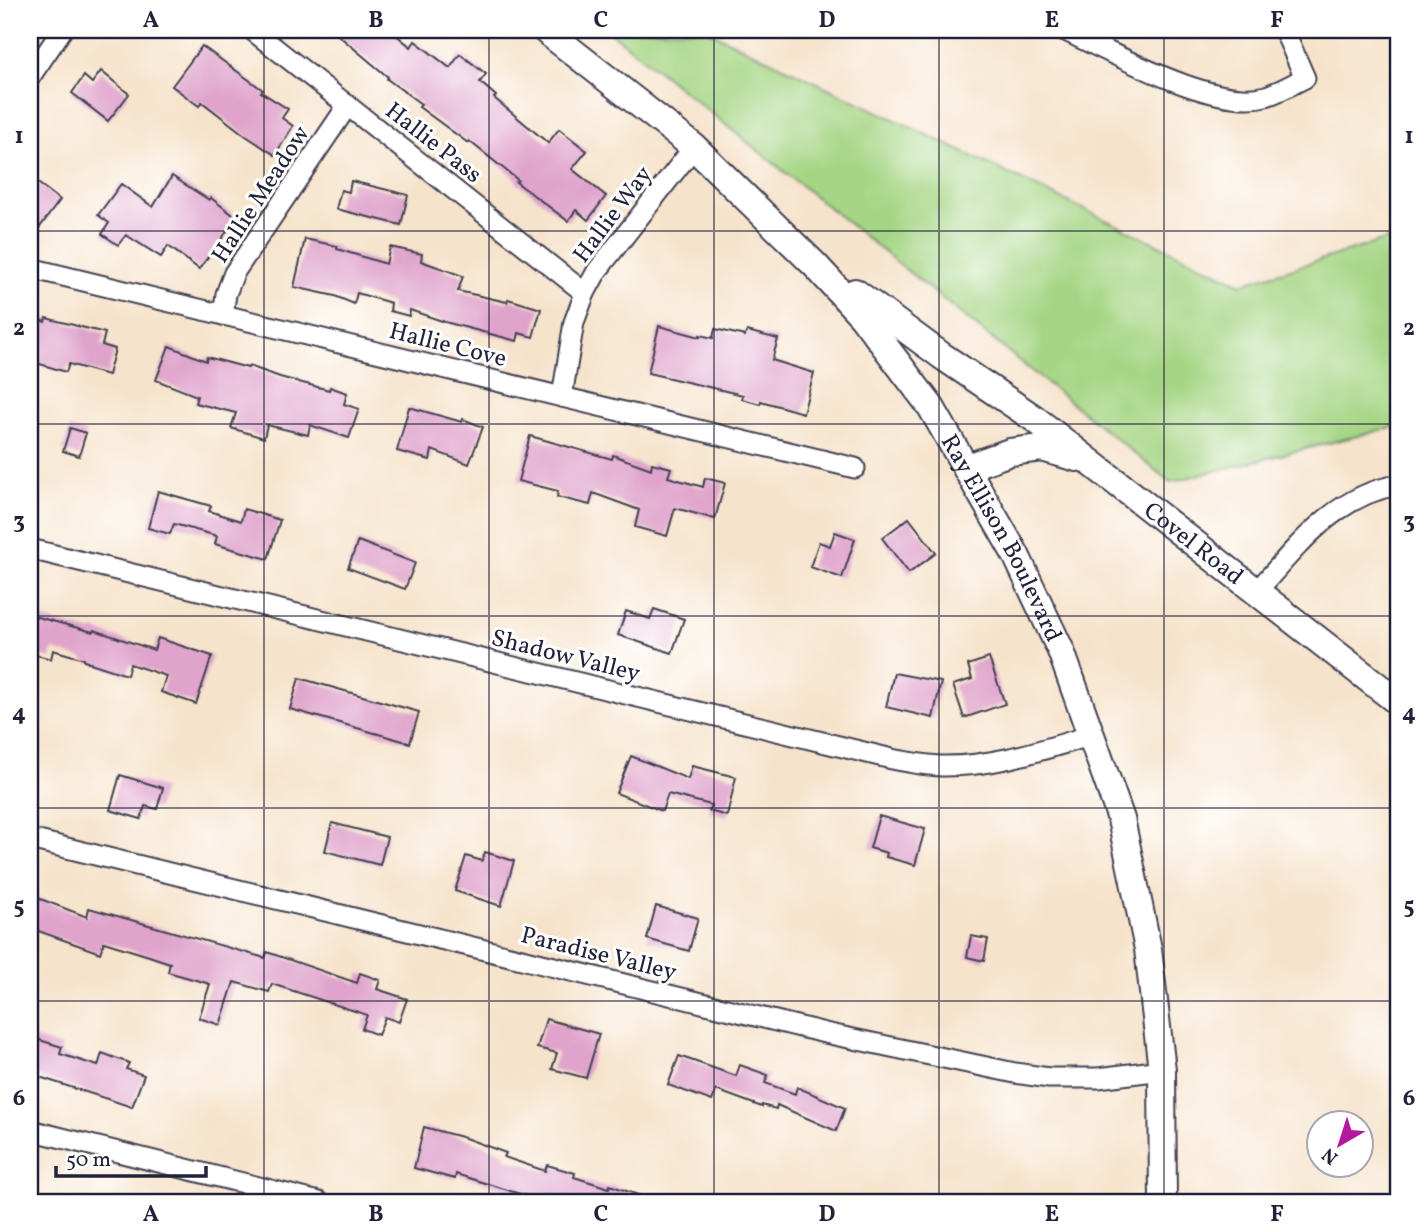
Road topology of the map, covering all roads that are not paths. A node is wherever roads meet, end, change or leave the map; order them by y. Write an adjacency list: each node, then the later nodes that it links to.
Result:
1 (62, 30): 6 (street)
2 (253, 30): 7 (street, Hallie Pass)
3 (545, 30): 8 (street, Ray Ellison Boulevard)
4 (1063, 30): 5 (street)
5 (1284, 30)
6 (30, 77)
7 (348, 105): 11 (street, Hallie Pass); 12 (street, Hallie Meadow)
8 (694, 147): 9 (street, Ray Ellison Boulevard); 11 (street, Hallie Way)
9 (815, 265): 14 (street); 15 (street, Ray Ellison Boulevard)
10 (30, 268): 12 (street, Hallie Cove)
11 (585, 293): 13 (street, Hallie Way)
12 (223, 315): 13 (street, Hallie Cove)
13 (562, 397): 16 (street, Hallie Cove)
14 (1092, 462): 15 (street, Covel Road); 19 (street, Covel Road)
15 (968, 467): 21 (street, Ray Ellison Boulevard)
16 (855, 468)
17 (1398, 485): 19 (street)
18 (30, 549): 21 (street, Shadow Valley)
19 (1257, 592): 20 (street, Covel Road)
20 (1398, 702)
21 (1093, 735): 23 (street, Ray Ellison Boulevard)
22 (30, 839): 23 (street, Paradise Valley)
23 (1162, 1070): 26 (street, Ray Ellison Boulevard)
24 (30, 1130): 25 (street)
25 (318, 1202)
26 (1163, 1202)

